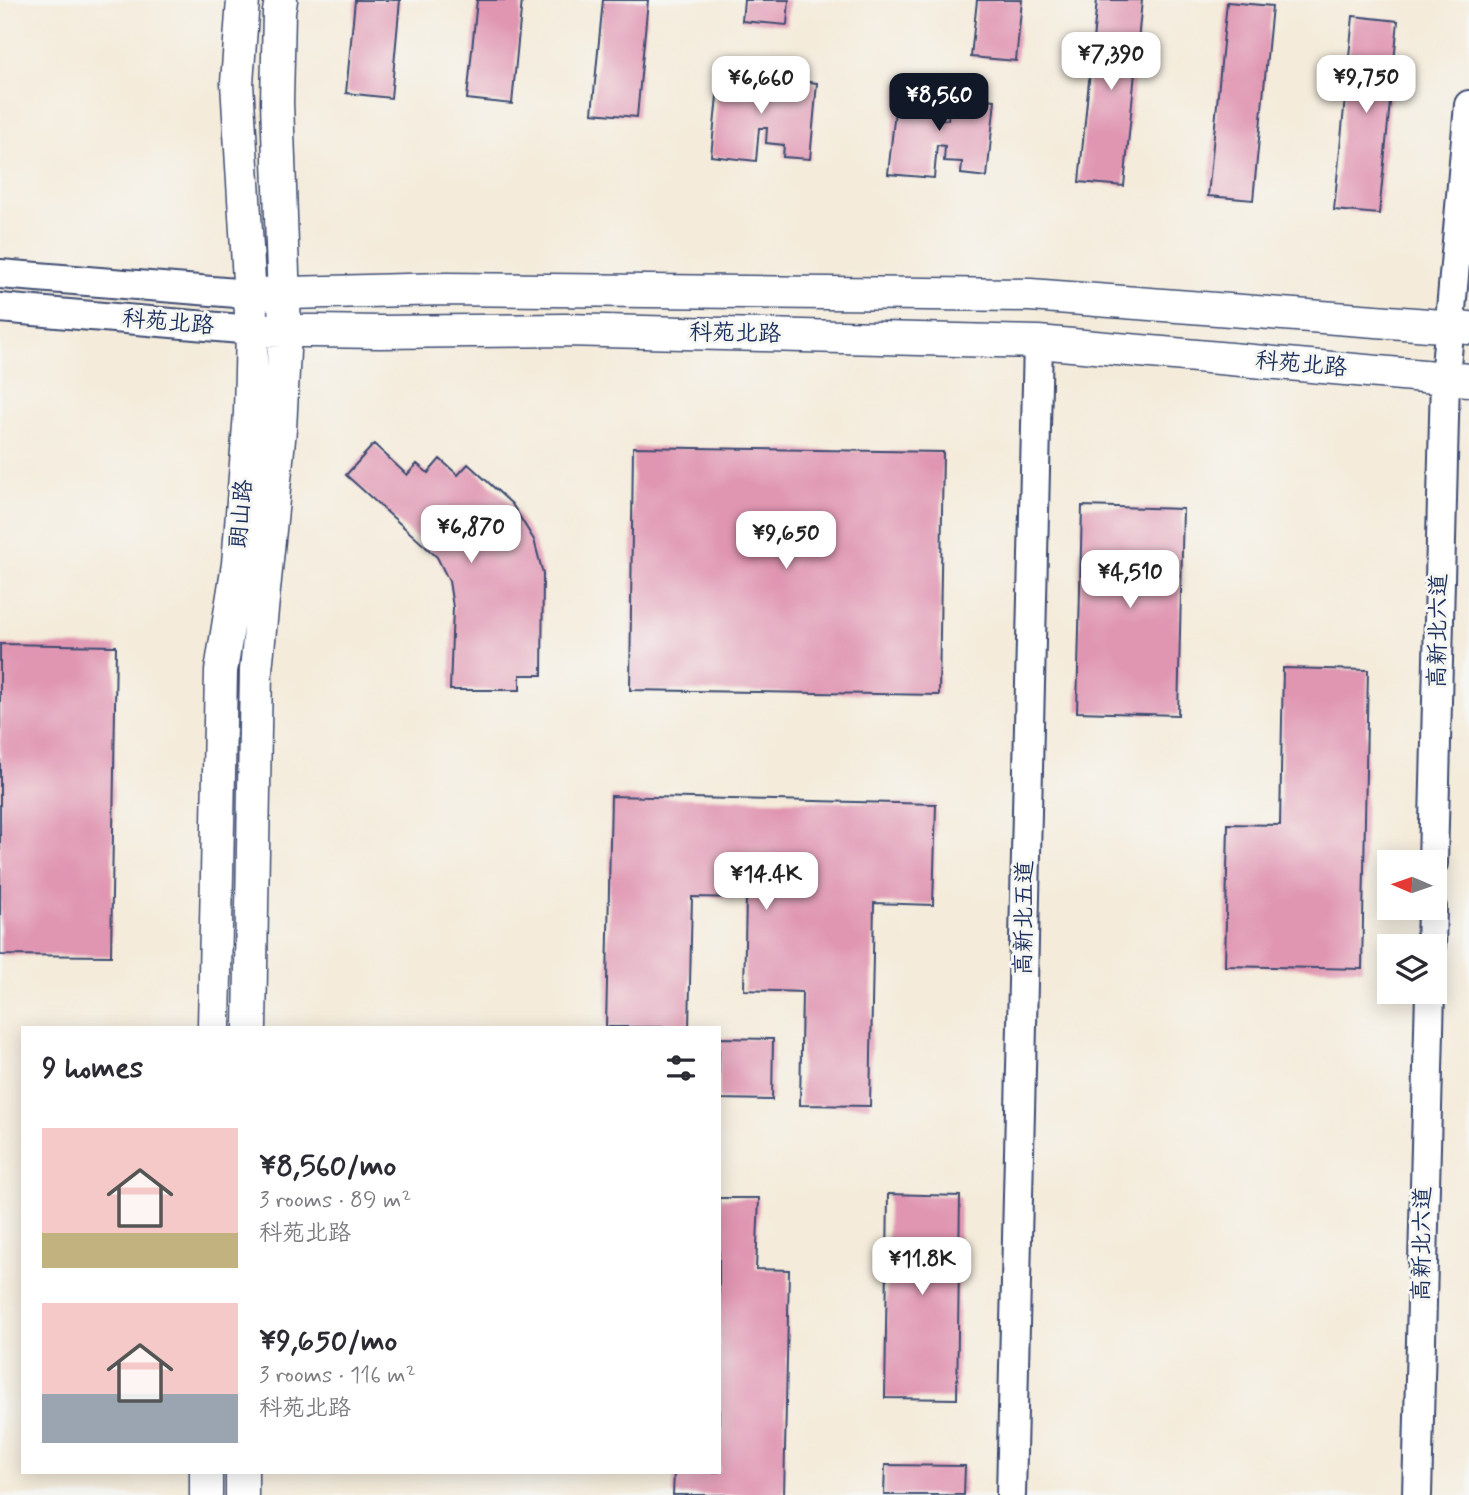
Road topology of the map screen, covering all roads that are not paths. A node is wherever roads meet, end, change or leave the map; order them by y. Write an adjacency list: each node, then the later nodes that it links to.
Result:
1 (243, 0): 6 (main road, 朗山路)
2 (281, 0): 5 (main road, 朗山路)
3 (1469, 105): 8 (street, 高新北六道)
4 (0, 274): 6 (street, 科苑北路)
5 (283, 293): 6 (main road, 科苑北路); 8 (main road, 科苑北路); 10 (main road, 朗山路)
6 (249, 294): 9 (main road, 朗山路)
7 (0, 308): 9 (street, 科苑北路)
8 (1459, 327): 12 (street, 高新北六道)
9 (252, 330): 10 (main road, 科苑北路); 15 (main road, 朗山路)
10 (285, 331): 11 (main road, 科苑北路); 16 (main road, 朗山路)
11 (1038, 342): 12 (main road, 科苑北路); 21 (street, 高新北五道)
12 (1457, 379): 13 (street, 高新北六道)
13 (1434, 850)
14 (1430, 1004): 22 (street, 高新北六道)
15 (214, 1026)
16 (250, 1026)
17 (206, 1474): 19 (main road)
18 (242, 1474): 20 (main road)
19 (206, 1495)
20 (242, 1495)
21 (1011, 1495)
22 (1417, 1495)

